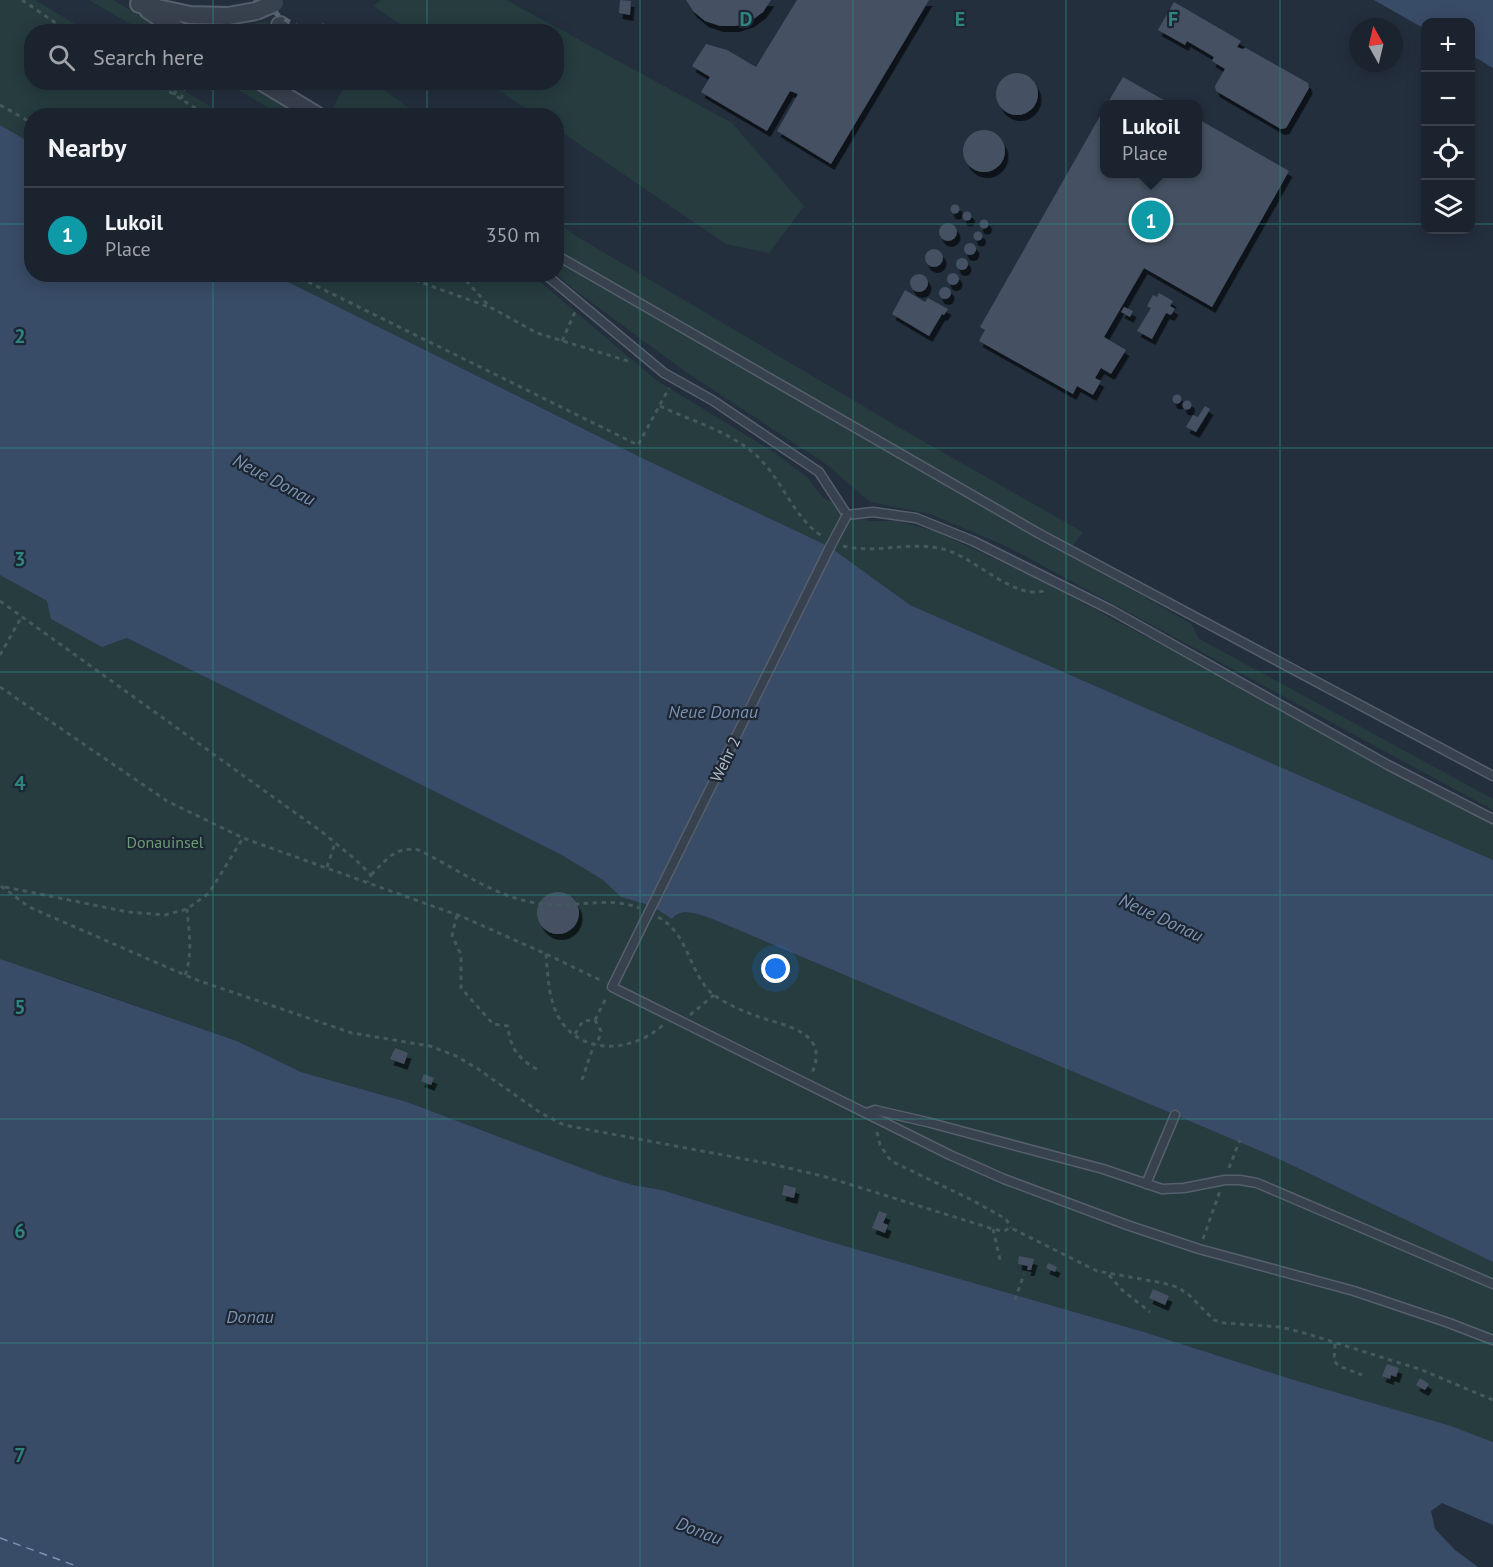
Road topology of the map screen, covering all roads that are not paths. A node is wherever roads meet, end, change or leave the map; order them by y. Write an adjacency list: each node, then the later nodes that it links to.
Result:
1 (279, 1): 3 (street, bridge)
2 (136, 2): 3 (street); 4 (street)
3 (256, 11): 5 (lane)
4 (170, 24)
5 (278, 24)
6 (278, 90): 7 (street)
7 (306, 108)
8 (564, 260): 11 (lane)
9 (554, 282): 10 (lane)
10 (847, 514): 12 (lane); 13 (lane, Wehr 2, bridge)
11 (1493, 776)
12 (1493, 819)
13 (866, 1113): 15 (lane); 17 (lane)
14 (1175, 1115): 15 (lane)
15 (1146, 1184): 16 (lane)
16 (1493, 1284)
17 (1493, 1340)

